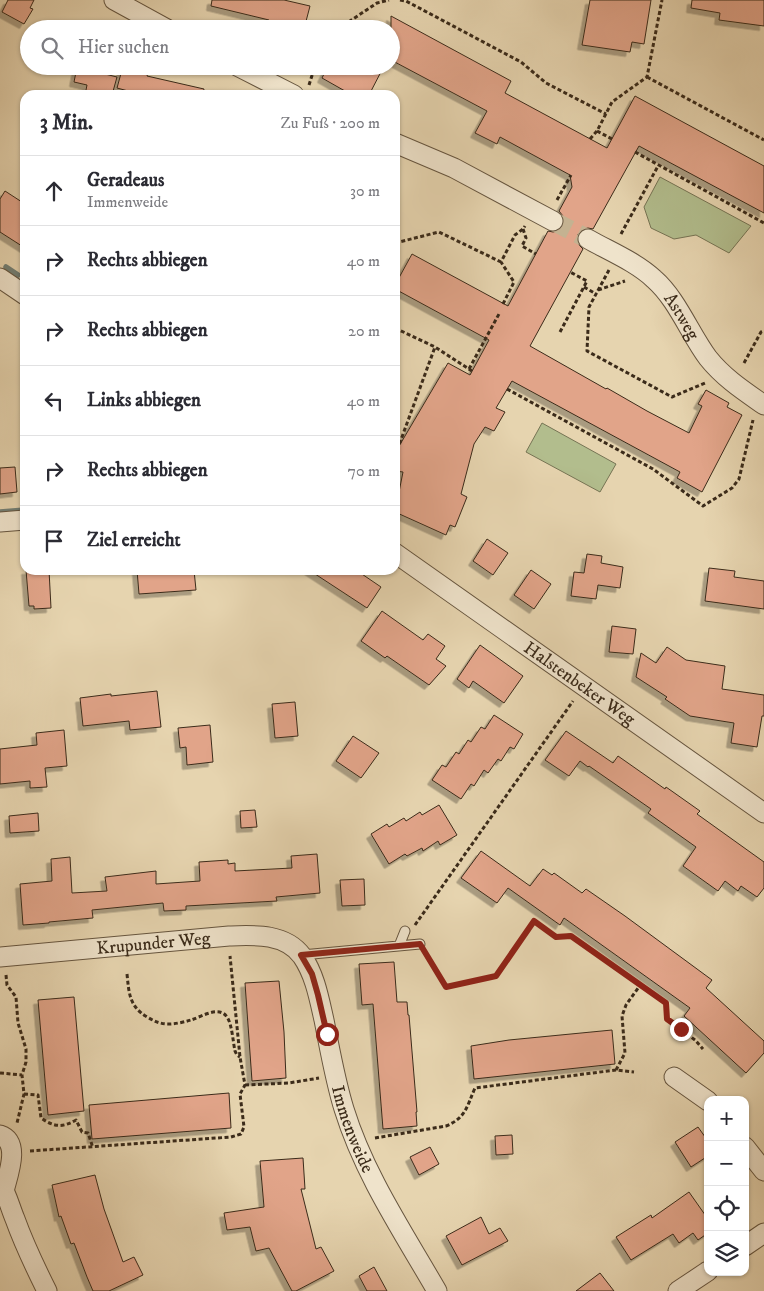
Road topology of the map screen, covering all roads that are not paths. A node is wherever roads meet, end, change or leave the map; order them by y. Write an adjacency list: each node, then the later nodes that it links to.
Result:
1 (114, 0): 2 (street)
2 (151, 20)
3 (260, 75): 4 (street)
4 (298, 90)
5 (400, 145): 6 (street)
6 (554, 221)
7 (588, 239): 10 (street, Astweg)
8 (0, 278): 9 (street)
9 (20, 292)
10 (760, 409)
11 (20, 520): 12 (street)
12 (0, 522)
13 (400, 557): 14 (street, Halstenbeker Weg)
14 (764, 813)
15 (405, 931): 17 (lane)
16 (420, 944): 17 (lane)
17 (399, 946): 18 (lane)
18 (301, 955): 19 (street, Krupunder Weg); 30 (street, Immenweide)
19 (3, 963)
20 (674, 1077): 21 (street)
21 (704, 1098)
22 (8, 1131): 25 (street)
23 (749, 1152): 24 (street)
24 (764, 1170)
25 (2, 1187): 29 (street)
26 (764, 1233): 27 (street)
27 (749, 1243)
28 (704, 1274): 31 (street)
29 (47, 1291)
30 (436, 1291)
31 (678, 1291)

